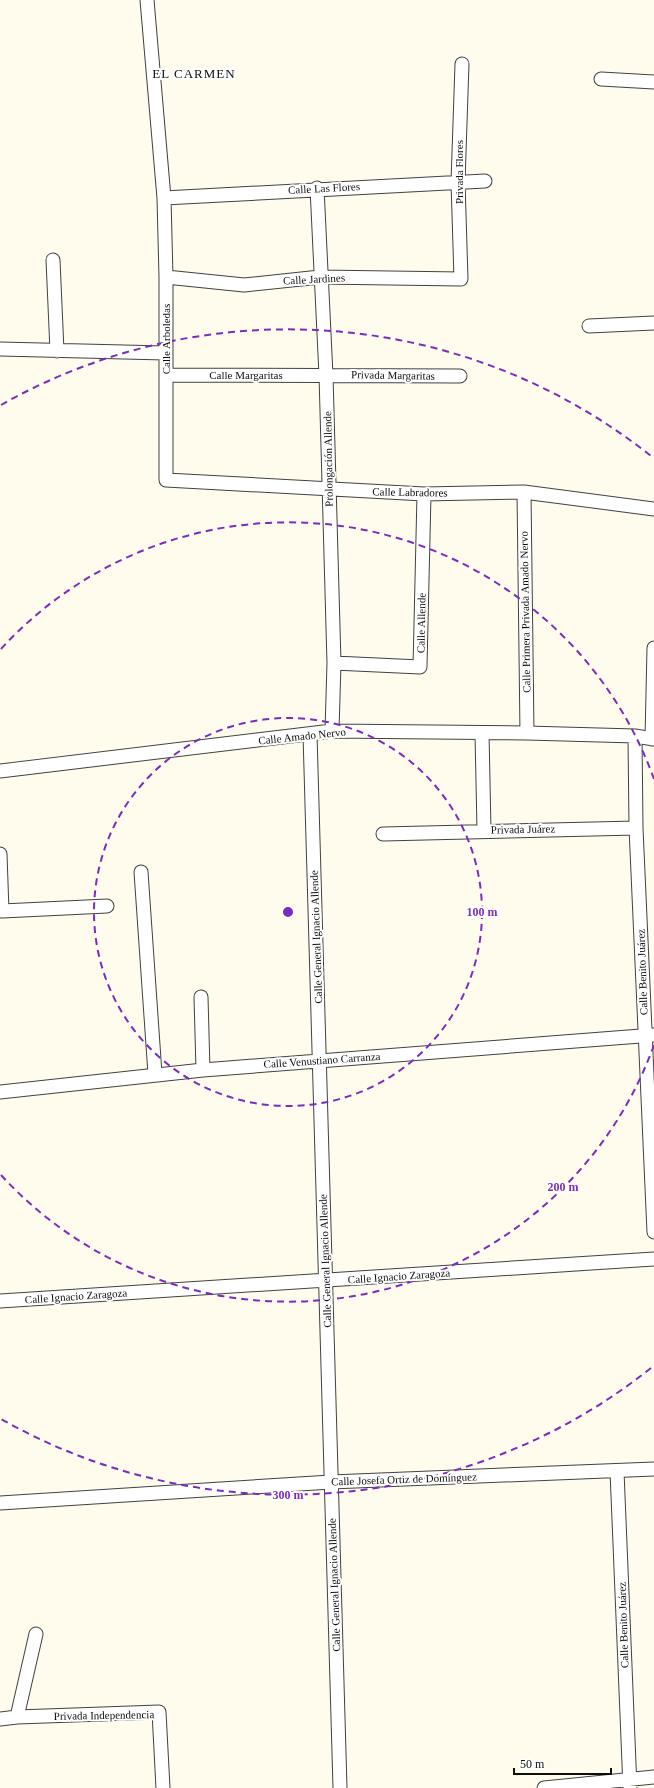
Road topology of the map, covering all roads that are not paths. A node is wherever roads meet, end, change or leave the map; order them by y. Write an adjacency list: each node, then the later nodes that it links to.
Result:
1 (147, 0): 8 (street, Calle Arboledas)
2 (462, 64): 6 (street, Privada Flores)
3 (601, 79): 4 (street)
4 (654, 82)
5 (485, 181): 6 (street, Calle Las Flores)
6 (458, 182): 7 (street, Calle Las Flores); 12 (street, Privada Flores)
7 (317, 188): 8 (street, Calle Las Flores); 10 (street, Prolongación Allende)
8 (164, 198): 11 (street, Calle Arboledas)
9 (53, 260): 16 (street)
10 (320, 277): 11 (street, Calle Jardines); 12 (street, Calle Jardines); 18 (street, Prolongación Allende)
11 (166, 278): 17 (street, Calle Arboledas)
12 (461, 279)
13 (654, 322): 14 (street)
14 (589, 326)
15 (0, 349): 16 (street)
16 (57, 351): 17 (street)
17 (165, 352): 19 (street, Calle Arboledas)
18 (326, 374): 19 (street, Calle Margaritas); 20 (street, Privada Margaritas); 22 (street, Prolongación Allende)
19 (166, 375): 21 (street, Calle Arboledas)
20 (460, 376)
21 (166, 480): 22 (street, Calle Labradores)
22 (328, 490): 24 (street, Calle Labradores); 27 (street, Prolongación Allende)
23 (524, 492): 24 (street, Calle Labradores); 25 (street, Calle Labradores); 30 (street, Calle Primera Privada Amado Nervo)
24 (424, 494): 27 (street, Calle Allende)
25 (654, 509)
26 (654, 648): 33 (street)
27 (334, 662): 28 (street, Prolongación Allende)
28 (332, 731): 29 (street, Calle Amado Nervo); 31 (street, Calle Amado Nervo)
29 (482, 733): 30 (street, Calle Amado Nervo); 36 (street, Privada Juárez)
30 (527, 733): 32 (street, Calle Amado Nervo)
31 (310, 734): 34 (street, Calle Amado Nervo); 43 (street, Calle General Ignacio Allende)
32 (635, 736): 33 (street, Calle Amado Nervo); 35 (street, Calle Benito Juárez)
33 (653, 739)
34 (0, 771)
35 (636, 828): 36 (street, Privada Juárez); 42 (street, Calle Benito Juárez)
36 (484, 830): 37 (street)
37 (383, 834)
38 (0, 854): 40 (street)
39 (141, 872): 45 (street)
40 (107, 906)
41 (201, 998): 44 (street)
42 (649, 1035): 43 (street, Calle Venustiano Carranza); 47 (street, Calle Benito Juárez)
43 (320, 1060): 44 (street, Calle Venustiano Carranza); 49 (street, Calle General Ignacio Allende)
44 (203, 1070): 45 (street, Calle Venustiano Carranza)
45 (155, 1074): 46 (street, Calle Venustiano Carranza)
46 (0, 1092)
47 (654, 1232)
48 (654, 1259): 49 (street, Calle Ignacio Zaragoza)
49 (326, 1281): 50 (street, Calle Ignacio Zaragoza); 53 (street, Calle General Ignacio Allende)
50 (0, 1301)
51 (654, 1468): 52 (street, Calle Josefa Ortiz de Domínguez)
52 (617, 1471): 53 (street, Calle Josefa Ortiz de Domínguez); 59 (street, Calle Benito Juárez)
53 (331, 1482): 54 (street, Calle Josefa Ortiz de Domínguez); 61 (street, Calle General Ignacio Allende)
54 (0, 1503)
55 (36, 1634): 56 (street)
56 (17, 1717): 57 (street, Privada Independencia); 60 (street, Privada Independencia)
57 (0, 1719)
58 (654, 1777): 59 (street)
59 (630, 1784): 62 (street)
60 (163, 1788)
61 (340, 1788)
62 (544, 1788)

